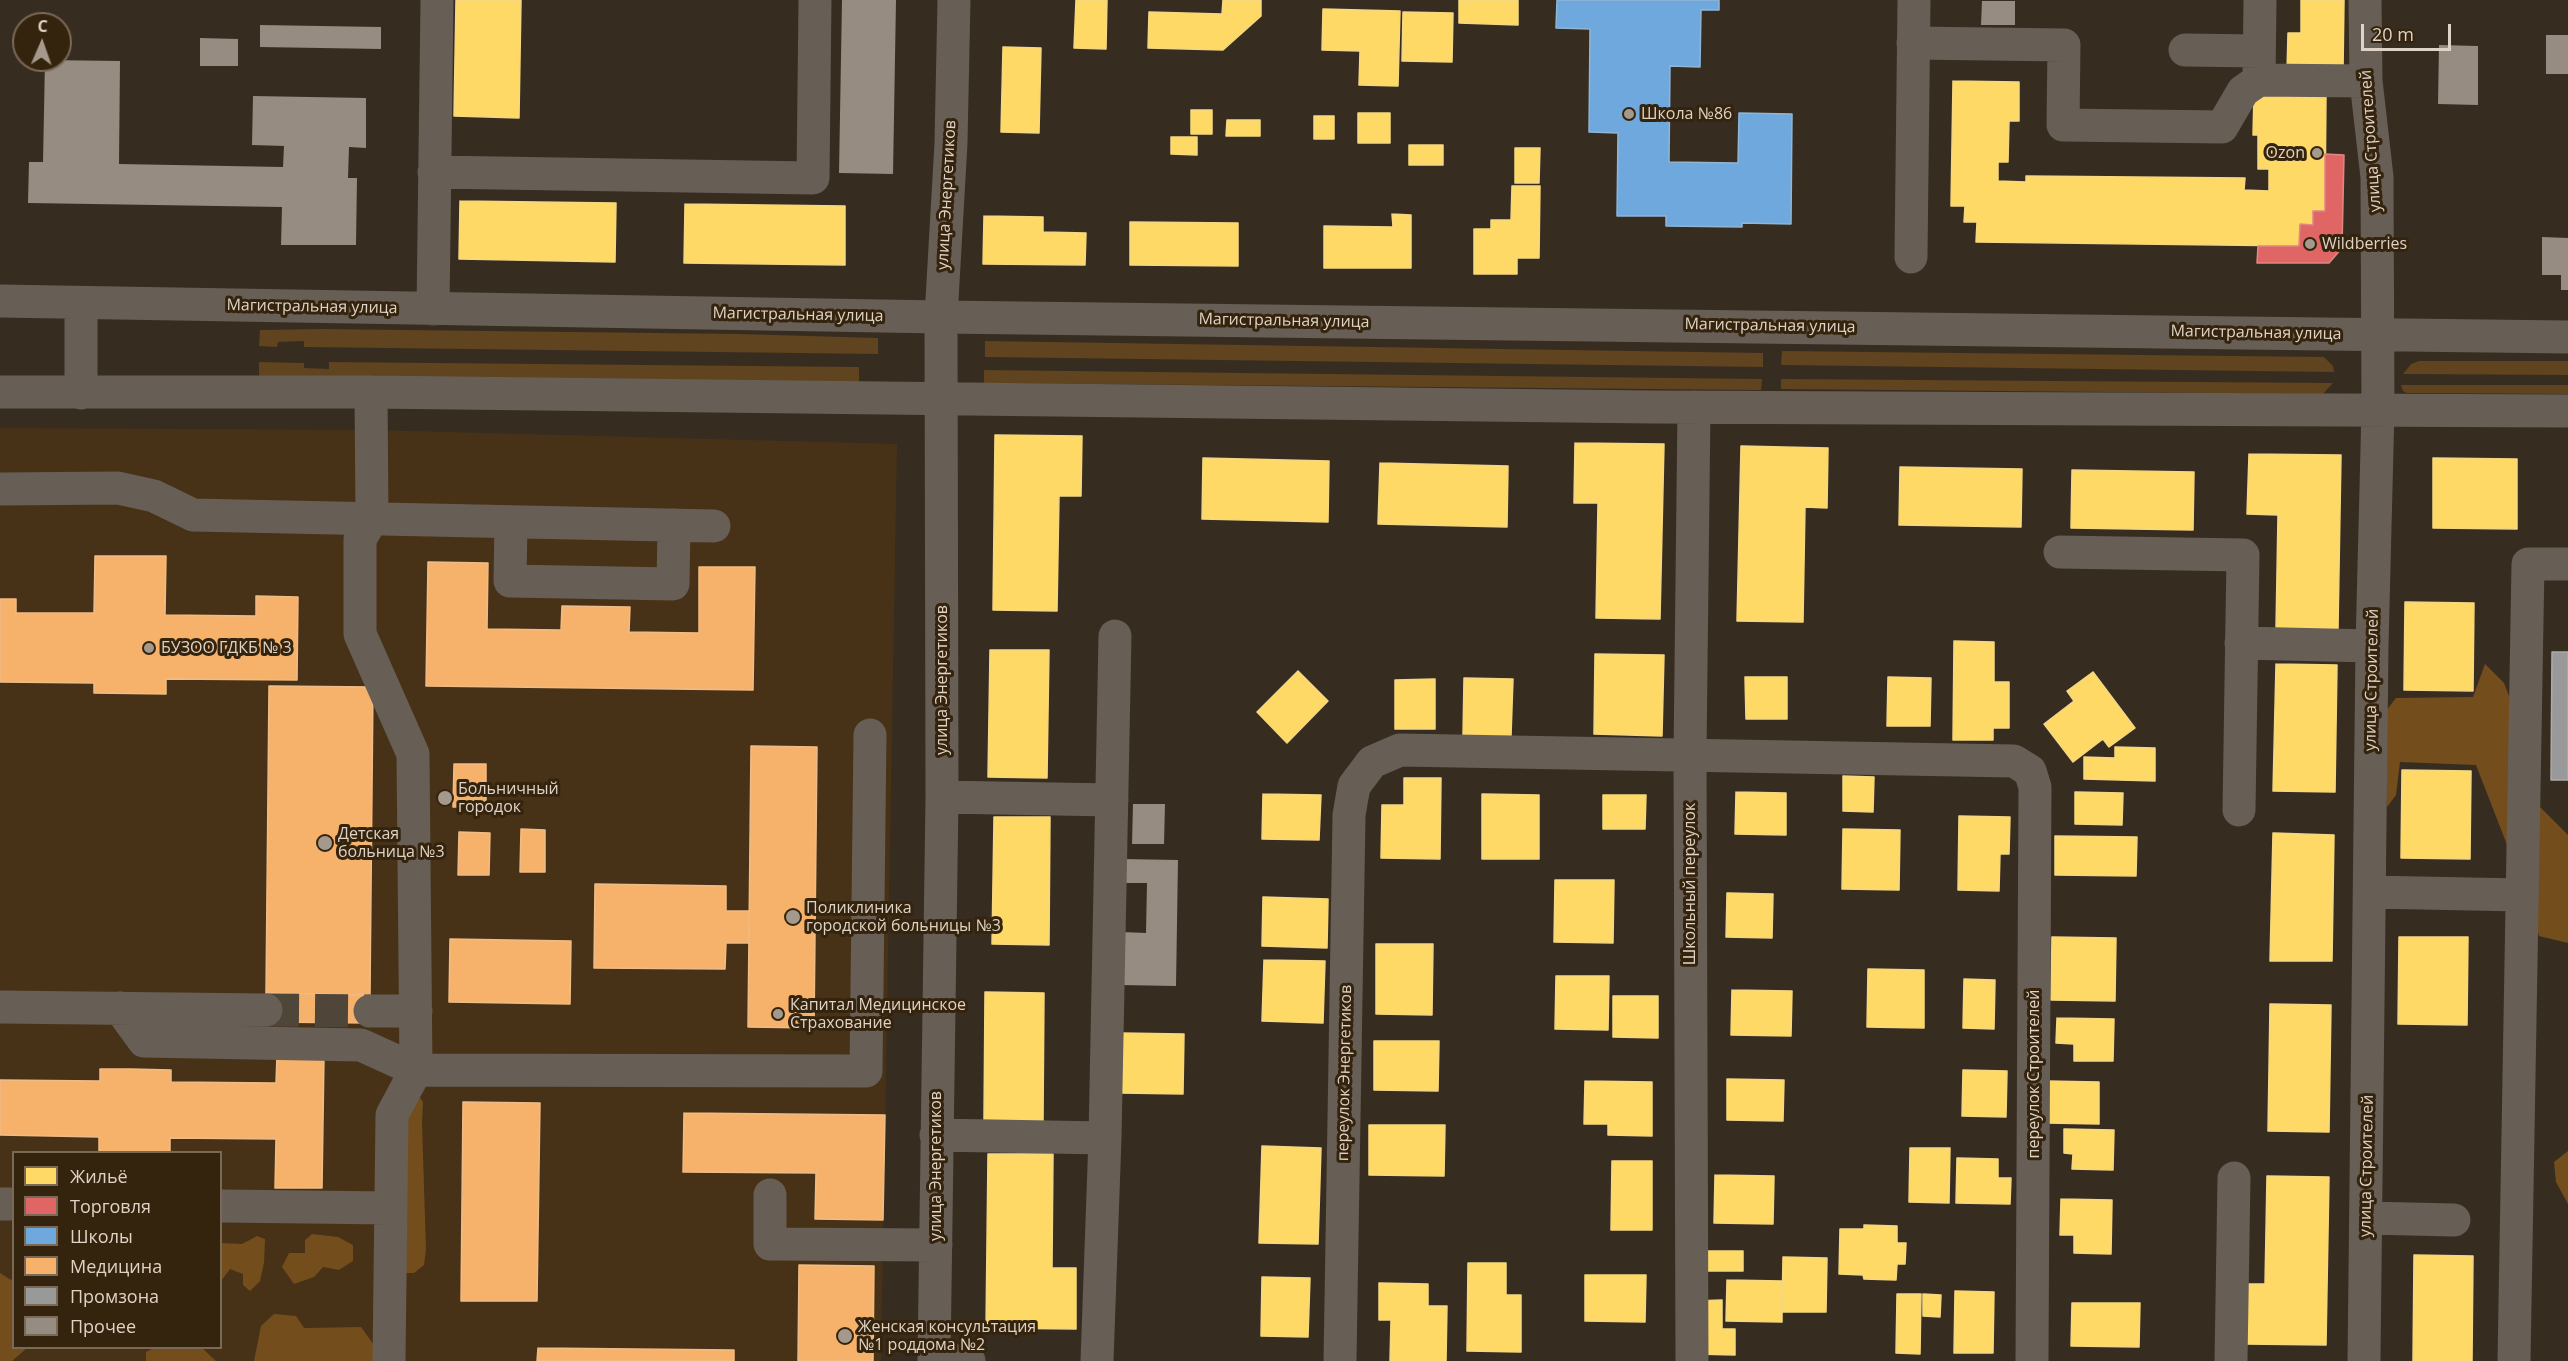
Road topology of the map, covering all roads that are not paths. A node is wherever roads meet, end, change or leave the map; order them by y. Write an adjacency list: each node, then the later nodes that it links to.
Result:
1 (437, 0): 11 (street)
2 (815, 0): 11 (street)
3 (954, 0): 16 (street, улица Энергетиков)
4 (1914, 0): 7 (street)
5 (2260, 0): 9 (street)
6 (2365, 0): 10 (street, улица Строителей)
7 (1913, 43): 9 (street); 12 (street)
8 (2185, 50): 9 (street)
9 (2259, 66): 10 (street)
10 (2366, 81): 17 (street, улица Строителей)
11 (435, 172): 15 (street)
12 (1911, 257)
13 (0, 302): 14 (street, Магистральная улица)
14 (81, 303): 15 (street, Магистральная улица); 21 (street)
15 (433, 309): 16 (street, Магистральная улица)
16 (941, 317): 17 (street, Магистральная улица); 22 (street, улица Энергетиков)
17 (2377, 334): 18 (street, Магистральная улица); 24 (street, улица Строителей)
18 (2568, 338)
19 (0, 392): 21 (street)
20 (371, 392): 21 (street); 22 (street); 27 (street)
21 (81, 393)
22 (941, 398): 23 (street); 38 (street, улица Энергетиков)
23 (1694, 407): 24 (street); 37 (street, Школьный переулок)
24 (2378, 409): 25 (street); 35 (street, улица Строителей)
25 (2568, 411)
26 (0, 489): 27 (street)
27 (372, 519): 28 (street); 47 (street)
28 (511, 522): 29 (street); 29 (street)
29 (674, 525): 30 (street)
30 (714, 526)
31 (2060, 552): 34 (street)
32 (2568, 564): 42 (street)
33 (1115, 636): 39 (street)
34 (2241, 643): 35 (street); 40 (street)
35 (2372, 646): 41 (street, улица Строителей)
36 (870, 735): 48 (street)
37 (1690, 754): 62 (street, переулок Энергетиков); 63 (street, Школьный переулок); 64 (street, переулок Строителей)
38 (942, 797): 39 (street); 49 (street, улица Энергетиков)
39 (1112, 800): 50 (street)
40 (2239, 810)
41 (2370, 892): 42 (street); 55 (street, улица Строителей)
42 (2522, 895): 67 (street)
43 (0, 1008): 44 (street)
44 (120, 1008): 45 (street); 48 (street)
45 (266, 1010)
46 (370, 1011): 47 (street)
47 (416, 1011): 48 (street)
48 (416, 1070): 54 (street)
49 (936, 1135): 50 (street); 57 (street, улица Энергетиков)
50 (1105, 1138): 61 (street)
51 (2234, 1178): 65 (street)
52 (770, 1195): 57 (street)
53 (222, 1206): 54 (street)
54 (391, 1208): 59 (street)
55 (2366, 1218): 56 (street); 66 (street, улица Строителей)
56 (2454, 1220)
57 (936, 1245): 58 (street, улица Энергетиков)
58 (934, 1360): 60 (street)
59 (389, 1361)
60 (969, 1361)
61 (1096, 1361)
62 (1340, 1361)
63 (1692, 1361)
64 (2032, 1361)
65 (2230, 1361)
66 (2364, 1361)
67 (2514, 1361)

